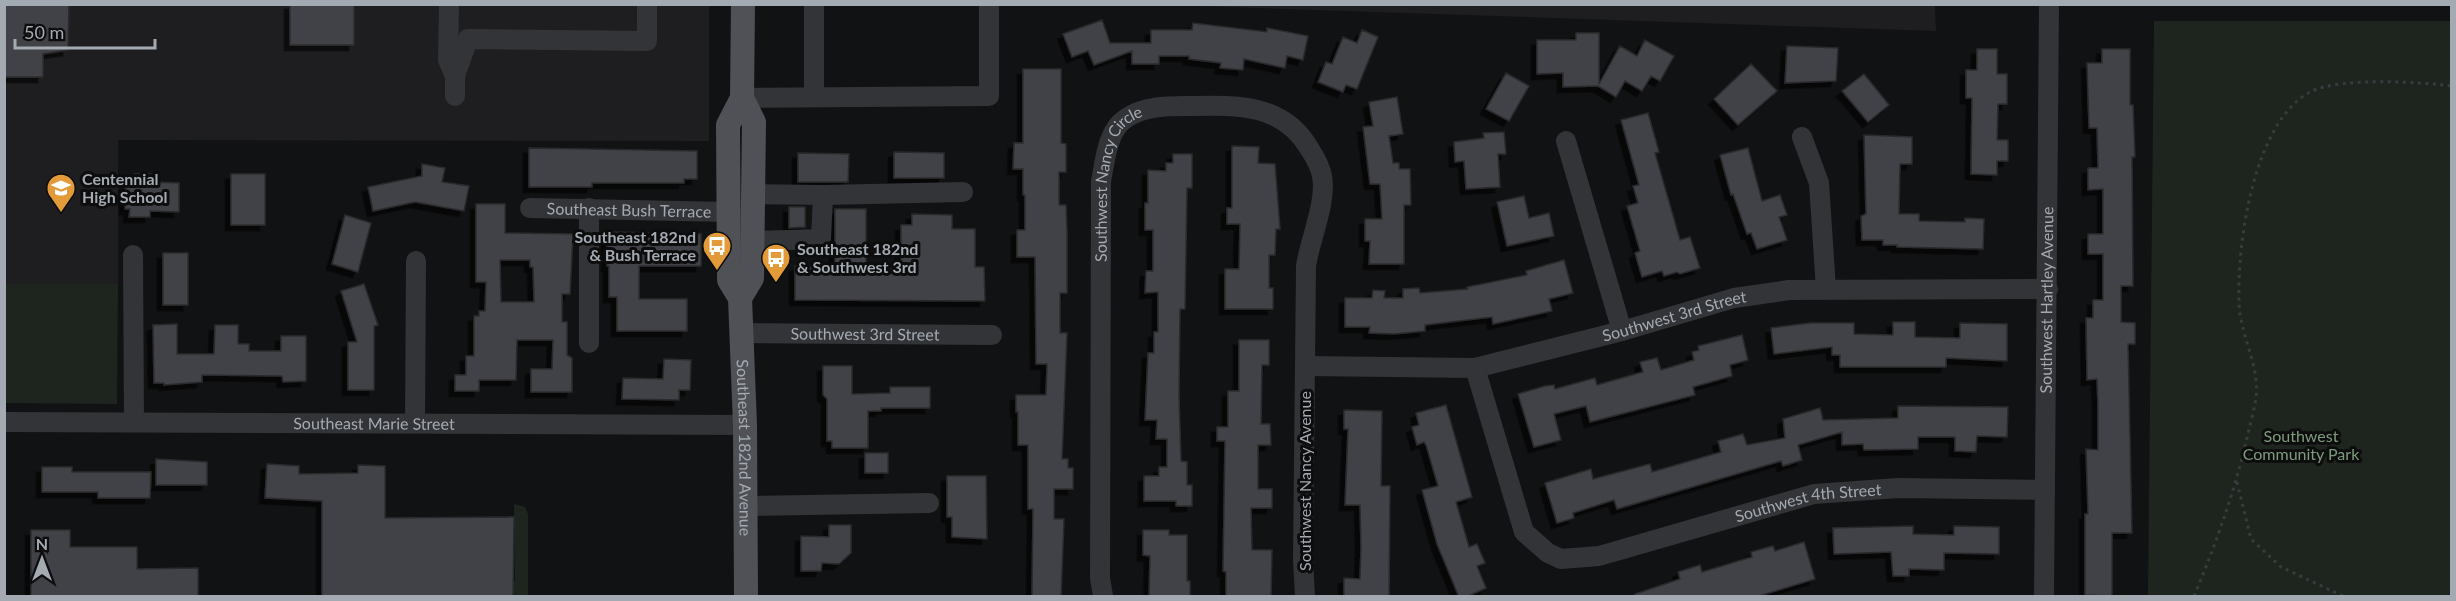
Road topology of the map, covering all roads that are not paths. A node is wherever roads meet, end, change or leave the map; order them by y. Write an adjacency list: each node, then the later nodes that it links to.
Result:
1 (449, 4): 7 (street)
2 (647, 4): 7 (street)
3 (743, 4): 10 (main road, Southeast 182nd Avenue)
4 (814, 4): 9 (street)
5 (989, 4): 9 (street)
6 (2049, 4): 23 (street, Southwest Hartley Avenue)
7 (455, 76): 8 (street)
8 (454, 96)
9 (814, 96): 10 (street)
10 (742, 98): 14 (main road, Southeast 182nd Avenue); 18 (main road, Southeast 182nd Avenue)
11 (1802, 137): 22 (street)
12 (1566, 141): 25 (street)
13 (963, 192): 15 (street)
14 (753, 194): 15 (street); 19 (main road, Southeast 182nd Avenue)
15 (823, 195): 19 (street)
16 (530, 208): 17 (street, Southeast Bush Terrace)
17 (589, 208): 18 (street, Southeast Bush Terrace); 28 (street)
18 (729, 212): 24 (main road, Southeast 182nd Avenue)
19 (753, 241): 24 (main road, Southeast 182nd Avenue)
20 (133, 255): 32 (street)
21 (416, 261): 33 (street)
22 (1826, 289): 23 (street, Southwest 3rd Street); 25 (street, Southwest 3rd Street)
23 (2048, 289): 35 (street, Southwest Hartley Avenue)
24 (740, 298): 26 (main road, Southeast 182nd Avenue)
25 (1622, 331): 30 (street, Southwest 3rd Street)
26 (741, 333): 27 (street, Southwest 3rd Street); 34 (main road, Southeast 182nd Avenue)
27 (992, 335)
28 (589, 343)
29 (1305, 366): 30 (street, Southwest 3rd Street); 39 (street, Southwest Nancy Circle); 40 (street, Southwest Nancy Avenue)
30 (1475, 368): 35 (street, Southwest 4th Street)
31 (4, 422): 32 (street, Southeast Marie Street)
32 (134, 422): 33 (street, Southeast Marie Street)
33 (415, 423): 34 (street, Southeast Marie Street)
34 (745, 424): 37 (main road, Southeast 182nd Avenue)
35 (2045, 490): 41 (street, Southwest Hartley Avenue)
36 (929, 503): 37 (street)
37 (745, 506): 38 (main road, Southeast 182nd Avenue)
38 (746, 597)
39 (1103, 597)
40 (1305, 597)
41 (2044, 597)

